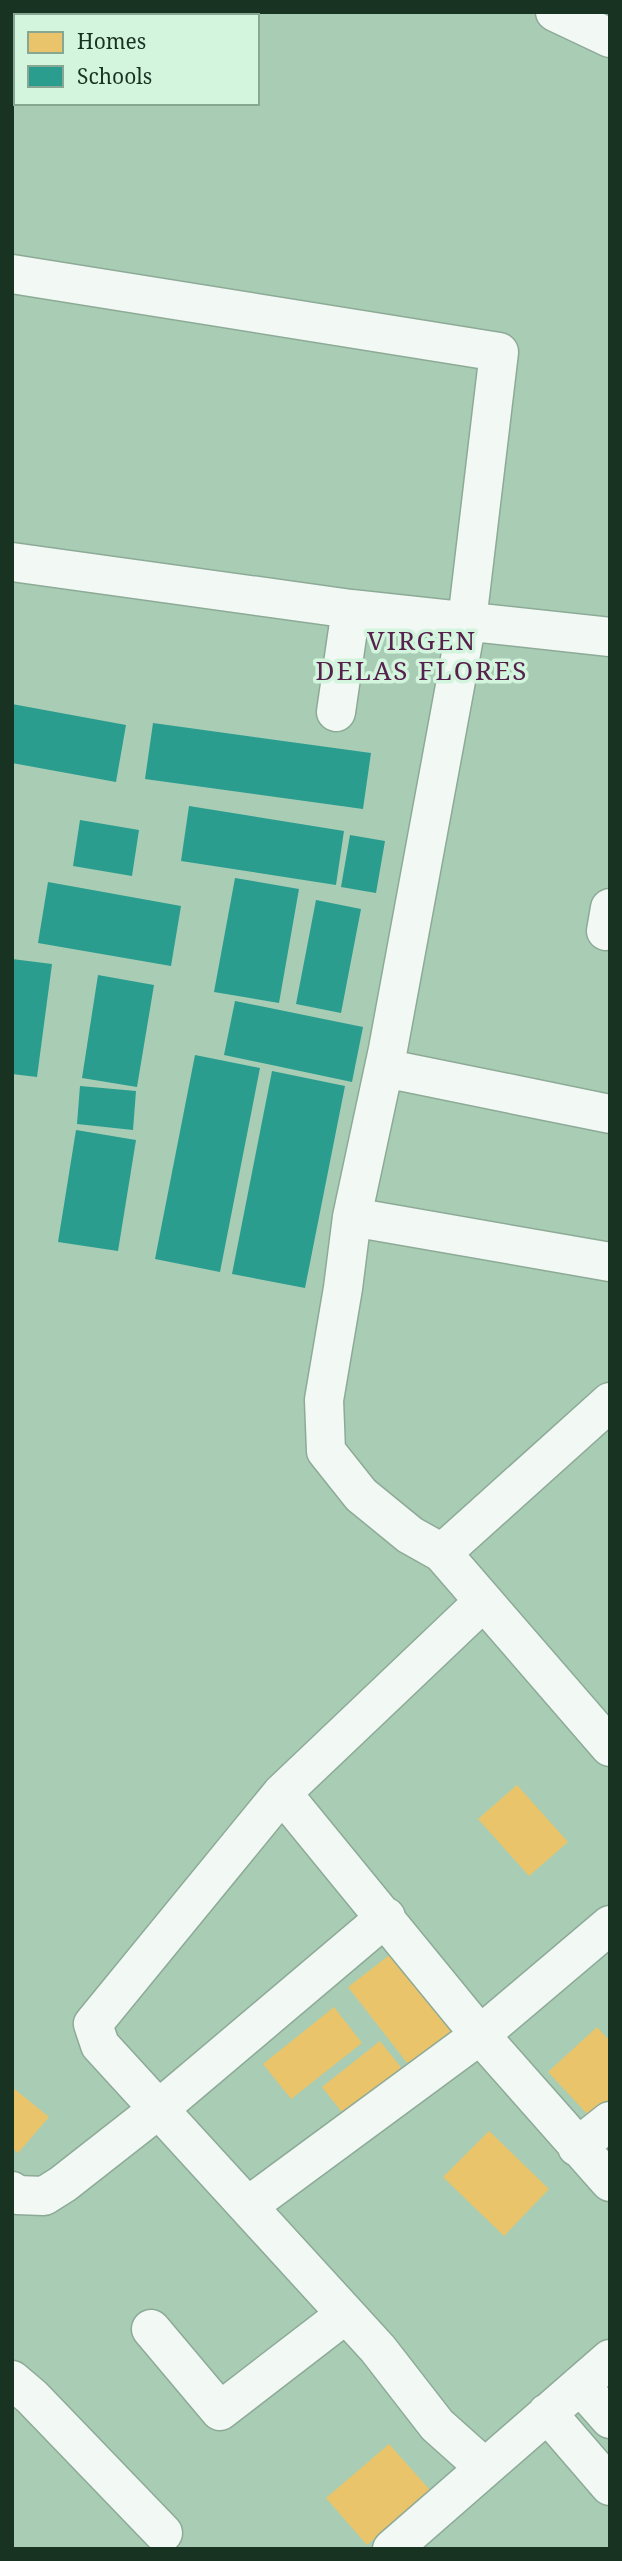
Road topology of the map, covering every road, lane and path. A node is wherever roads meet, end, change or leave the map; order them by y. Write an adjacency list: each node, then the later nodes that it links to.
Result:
1 (555, 12): 2 (street)
2 (610, 38)
3 (12, 274): 6 (street)
4 (12, 562): 5 (street)
5 (351, 609): 6 (street); 8 (street)
6 (467, 621): 7 (street); 9 (street)
7 (610, 636)
8 (336, 712)
9 (384, 1068): 10 (street); 11 (street)
10 (610, 1114)
11 (352, 1217): 12 (street); 14 (street)
12 (610, 1262)
13 (610, 1402): 14 (street)
14 (442, 1553): 15 (street)
15 (483, 1602): 16 (street); 17 (street)
16 (610, 1747)
17 (282, 1793): 18 (street); 21 (street)
18 (386, 1917): 20 (street); 21 (street)
19 (610, 1925): 20 (street)
20 (481, 2035): 23 (street); 26 (street)
21 (159, 2108): 25 (street); 26 (street)
22 (610, 2121): 23 (street)
23 (577, 2147): 24 (street)
24 (610, 2182)
25 (12, 2191)
26 (248, 2206): 27 (street)
27 (346, 2314): 28 (street); 34 (street)
28 (151, 2329)
29 (610, 2359): 31 (street)
30 (12, 2380): 36 (street)
31 (580, 2385): 32 (street); 33 (street)
32 (547, 2413): 34 (street); 35 (street)
33 (610, 2419)
34 (484, 2468): 37 (street)
35 (610, 2486)
36 (163, 2533)
37 (392, 2549)

